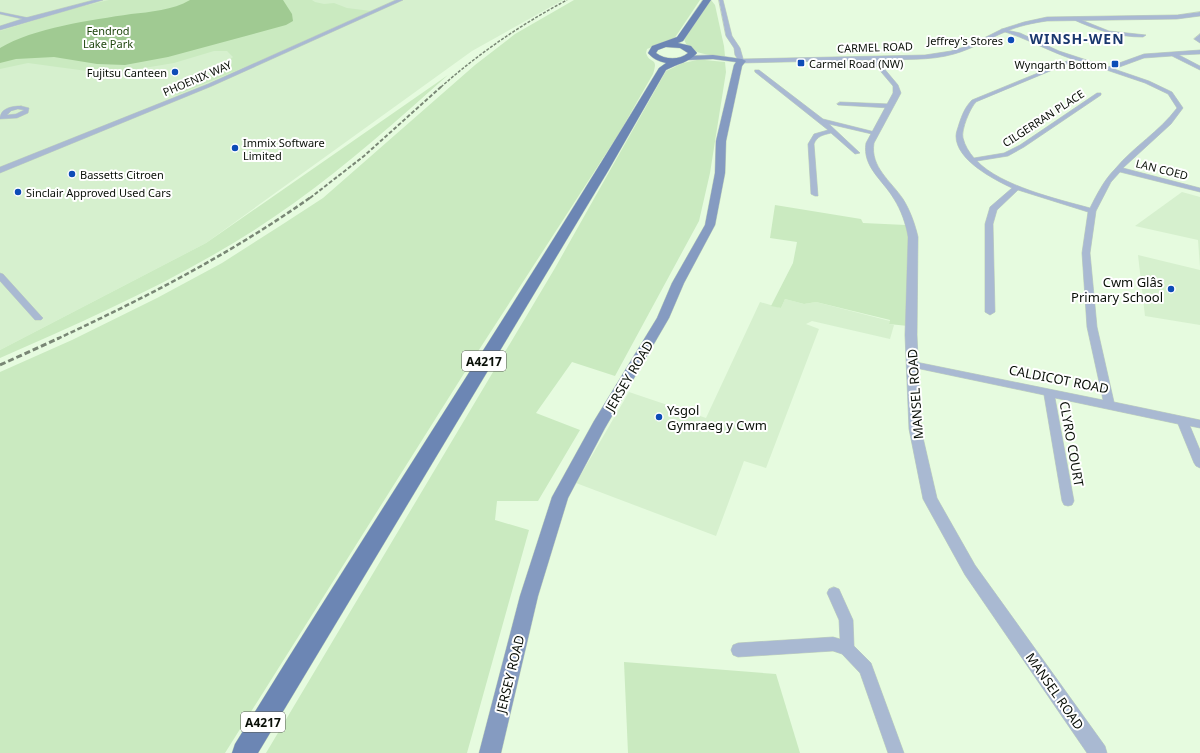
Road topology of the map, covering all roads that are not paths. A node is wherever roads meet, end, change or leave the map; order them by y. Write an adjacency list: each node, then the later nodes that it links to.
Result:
1 (100, 0): 8 (street)
2 (400, 0): 33 (street, PHOENIX WAY)
3 (707, 0): 14 (main road)
4 (721, 0): 19 (street)
5 (0, 13): 8 (street)
6 (1200, 14): 7 (street, CARMEL ROAD)
7 (1074, 18): 10 (street, CARMEL ROAD); 11 (street)
8 (27, 19): 9 (street)
9 (0, 28)
10 (1004, 30): 17 (street, CARMEL ROAD); 18 (street)
11 (1143, 35)
12 (1200, 36): 13 (street)
13 (1200, 41)
14 (686, 49): 19 (main road, CARMEL ROAD); 20 (main road, A4217); 20 (main road)
15 (1200, 52): 16 (street)
16 (1173, 54): 21 (street); 22 (street)
17 (873, 59): 19 (street, CARMEL ROAD); 26 (street, MANSEL ROAD)
18 (1076, 59): 22 (street); 31 (street)
19 (742, 61): 52 (main road, JERSEY ROAD)
20 (662, 64): 51 (main road, A4217)
21 (1200, 68)
22 (1109, 69): 32 (street)
23 (757, 72): 27 (street)
24 (1099, 94): 31 (street, CILGERRAN PLACE)
25 (846, 97): 26 (street)
26 (890, 106): 29 (street, MANSEL ROAD)
27 (820, 120): 28 (street); 29 (street)
28 (832, 131): 30 (street); 36 (street)
29 (876, 133): 41 (street, MANSEL ROAD)
30 (857, 153)
31 (972, 160): 34 (street)
32 (1118, 169): 35 (street, LAN COED); 37 (street)
33 (0, 170)
34 (1016, 188): 37 (street); 39 (street)
35 (1200, 190)
36 (815, 194)
37 (1092, 211): 43 (street)
38 (0, 276): 40 (street)
39 (990, 312)
40 (38, 318)
41 (911, 364): 42 (street, CALDICOT ROAD); 54 (street, MANSEL ROAD)
42 (1049, 392): 43 (street, CALDICOT ROAD); 47 (street, CLYRO COURT)
43 (1109, 404): 44 (street, CALDICOT ROAD)
44 (1182, 420): 45 (street, CALDICOT ROAD); 46 (street)
45 (1200, 424)
46 (1200, 463)
47 (1068, 501)
48 (834, 593): 49 (street)
49 (847, 649): 50 (street); 53 (street)
50 (738, 650)
51 (244, 753)
52 (490, 753)
53 (896, 753)
54 (1098, 753)

